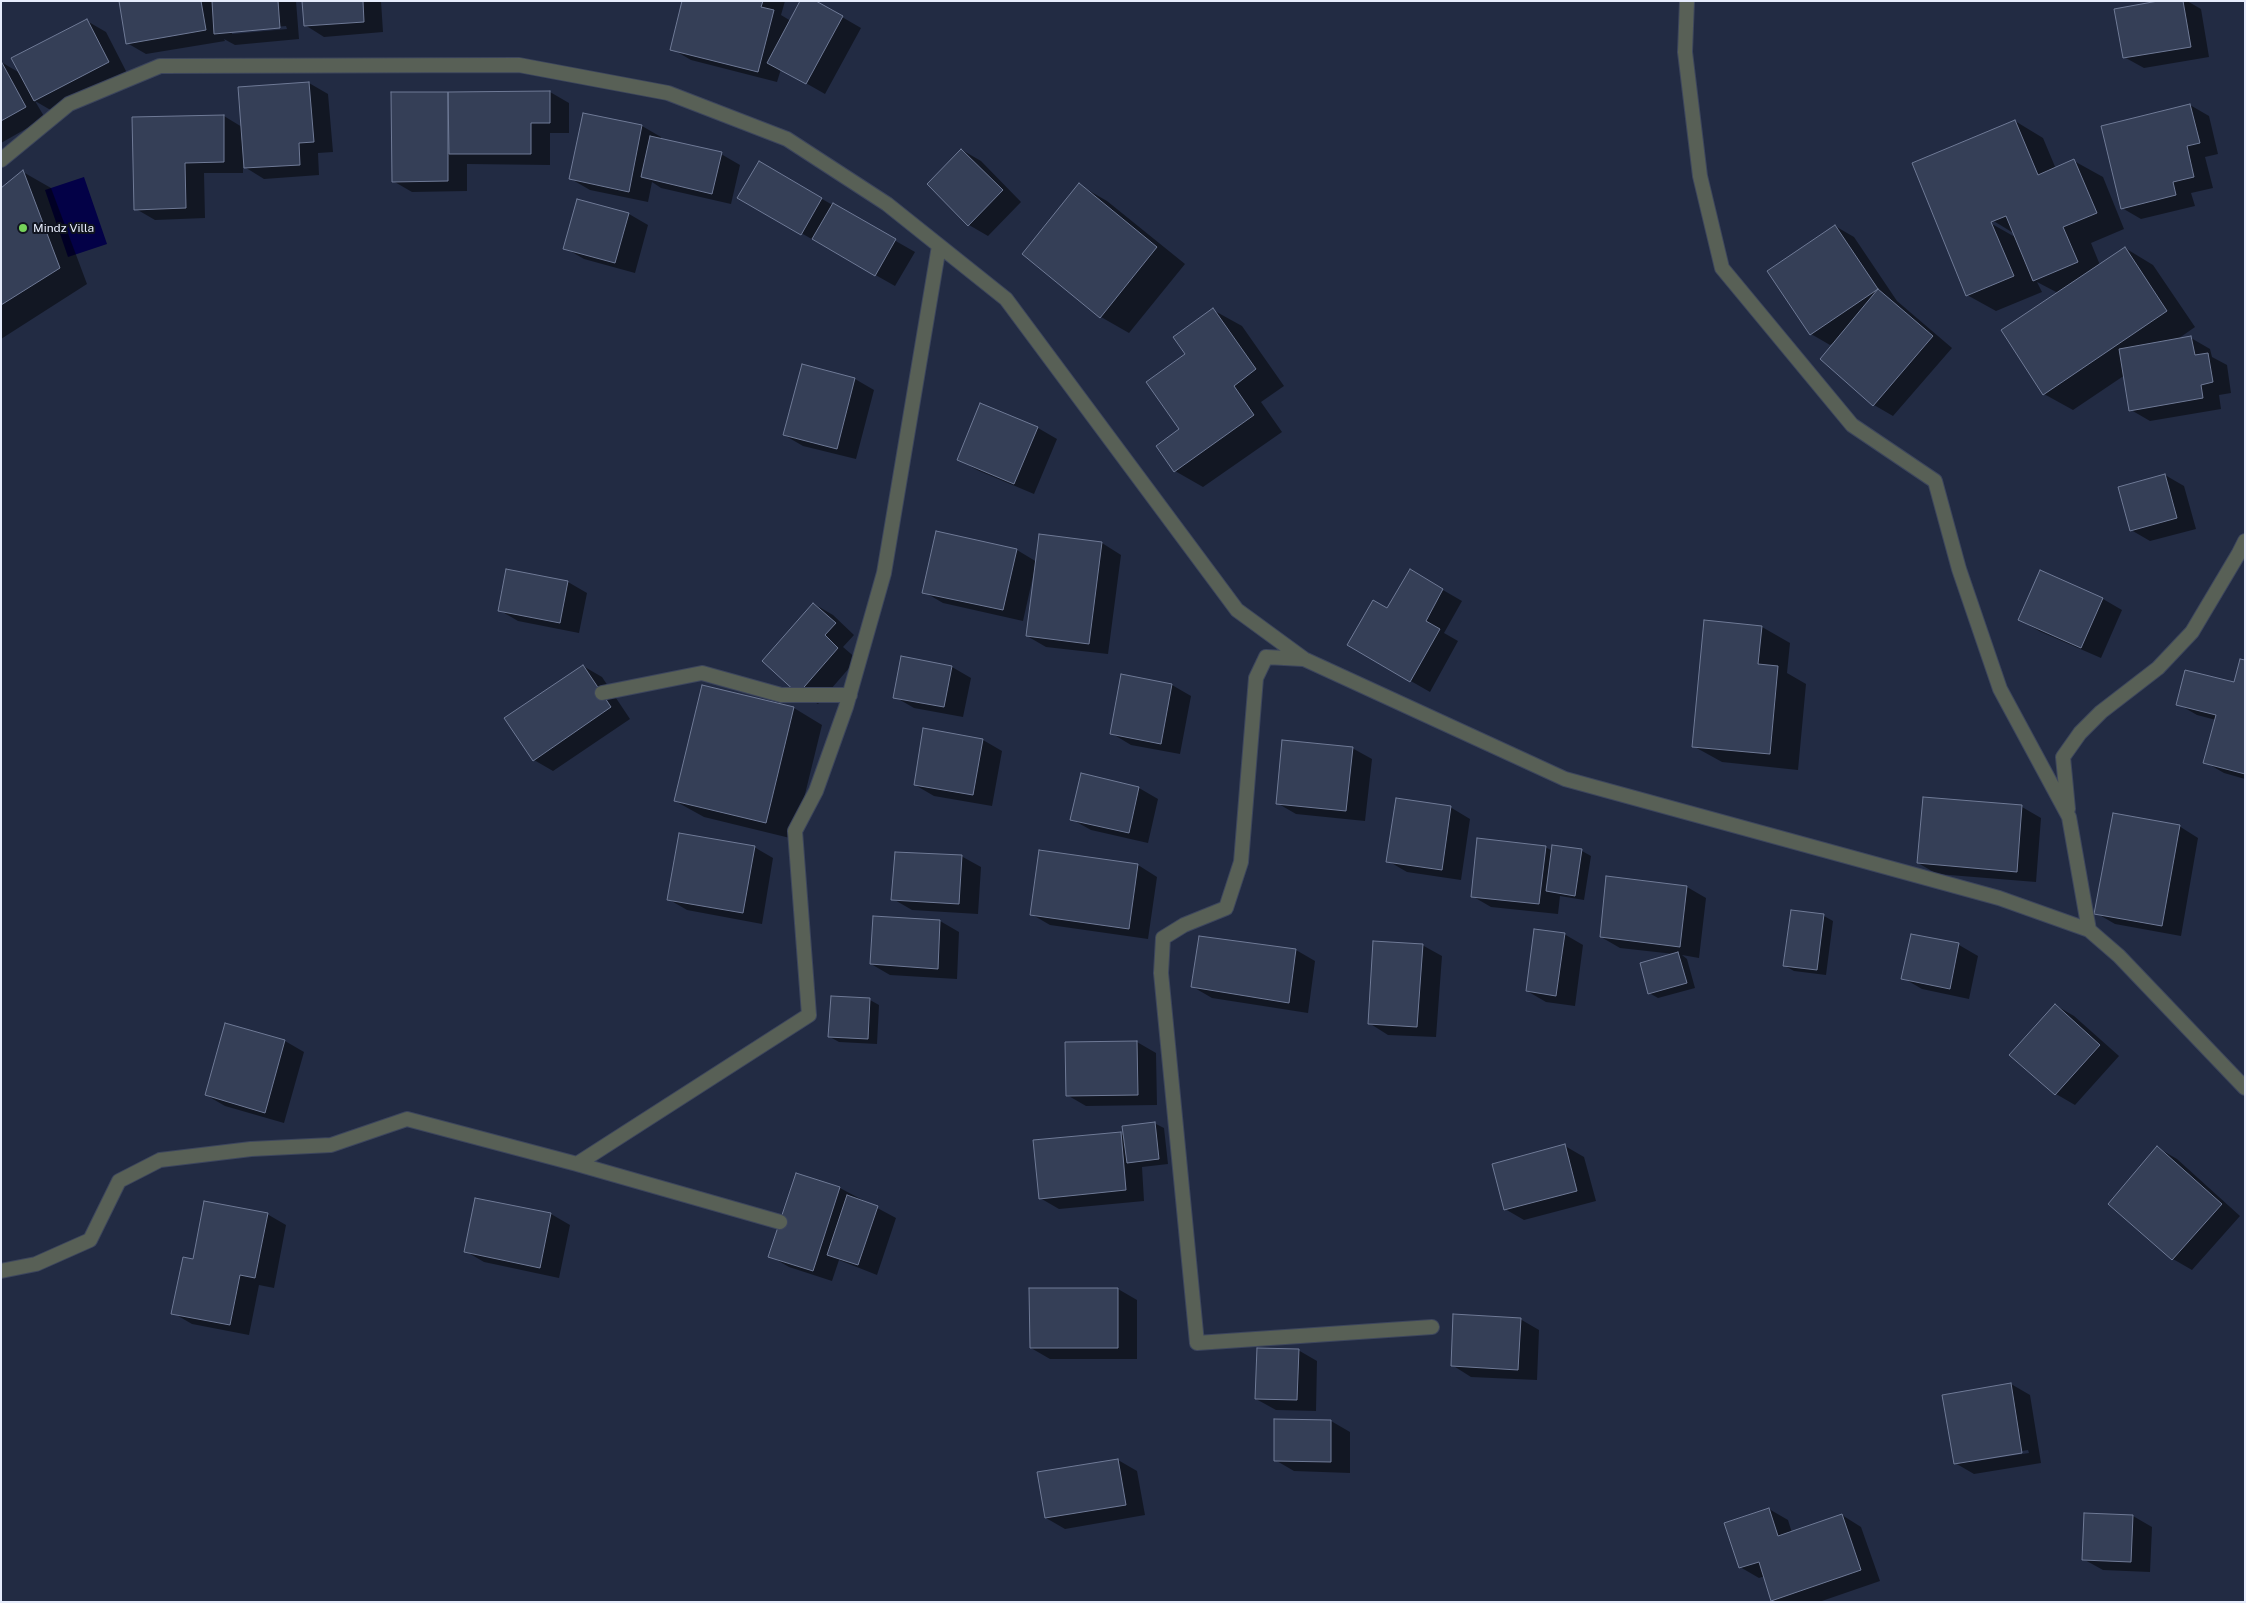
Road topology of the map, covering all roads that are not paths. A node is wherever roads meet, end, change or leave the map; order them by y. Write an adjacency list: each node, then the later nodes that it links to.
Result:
1 (1687, 1): 8 (street)
2 (1, 160): 3 (street)
3 (939, 246): 5 (street); 7 (street)
4 (2245, 541): 8 (street)
5 (1304, 659): 9 (street); 14 (street)
6 (602, 693): 7 (street)
7 (850, 695): 11 (street)
8 (2069, 817): 9 (street)
9 (2089, 930): 10 (street)
10 (2245, 1088)
11 (577, 1164): 12 (street); 13 (street)
12 (780, 1222)
13 (1, 1271)
14 (1432, 1327)

